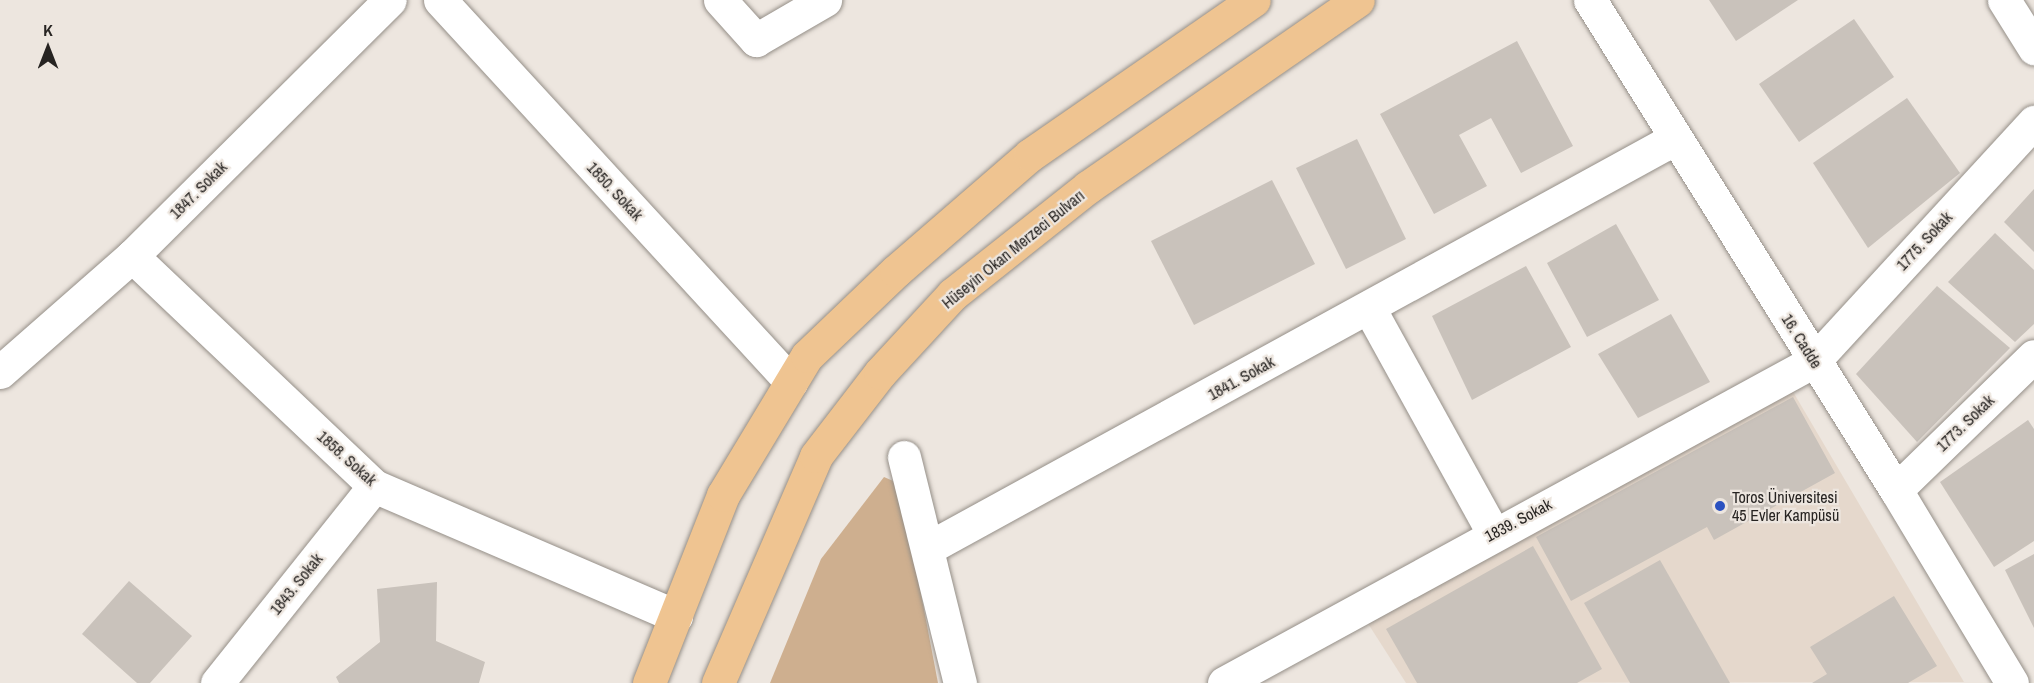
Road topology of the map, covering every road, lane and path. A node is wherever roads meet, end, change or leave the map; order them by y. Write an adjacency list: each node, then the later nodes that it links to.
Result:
1 (390, 0): 12 (street, 1847. Sokak)
2 (440, 0): 17 (street, 1850. Sokak)
3 (720, 0): 4 (street)
4 (825, 0)
5 (1254, 0): 17 (main road)
6 (1358, 0): 27 (main road, Hüseyin Okan Merzeci Bulvarı)
7 (1590, 0): 11 (street, 16. Cadde)
8 (2004, 0): 9 (street)
9 (2034, 48)
10 (2034, 122): 15 (street, 1775. Sokak)
11 (1674, 139): 13 (street, 1841. Sokak); 15 (street, 16. Cadde)
12 (132, 256): 16 (street, 1847. Sokak); 19 (street, 1858. Sokak)
13 (1370, 309): 21 (street); 22 (street, 1841. Sokak)
14 (2034, 356): 20 (street, 1773. Sokak)
15 (1814, 361): 20 (street, 16. Cadde); 21 (street, 1839. Sokak)
16 (0, 372)
17 (791, 382): 23 (main road)
18 (904, 457): 22 (street)
19 (374, 486): 23 (street, 1858. Sokak); 25 (street, 1843. Sokak)
20 (1896, 490): 24 (street, 16. Cadde)
21 (1493, 533): 29 (street, 1839. Sokak)
22 (928, 548): 28 (street)
23 (676, 616): 26 (main road)
24 (2003, 680)
25 (217, 683)
26 (648, 683)
27 (718, 683)
28 (960, 683)
29 (1224, 683)

